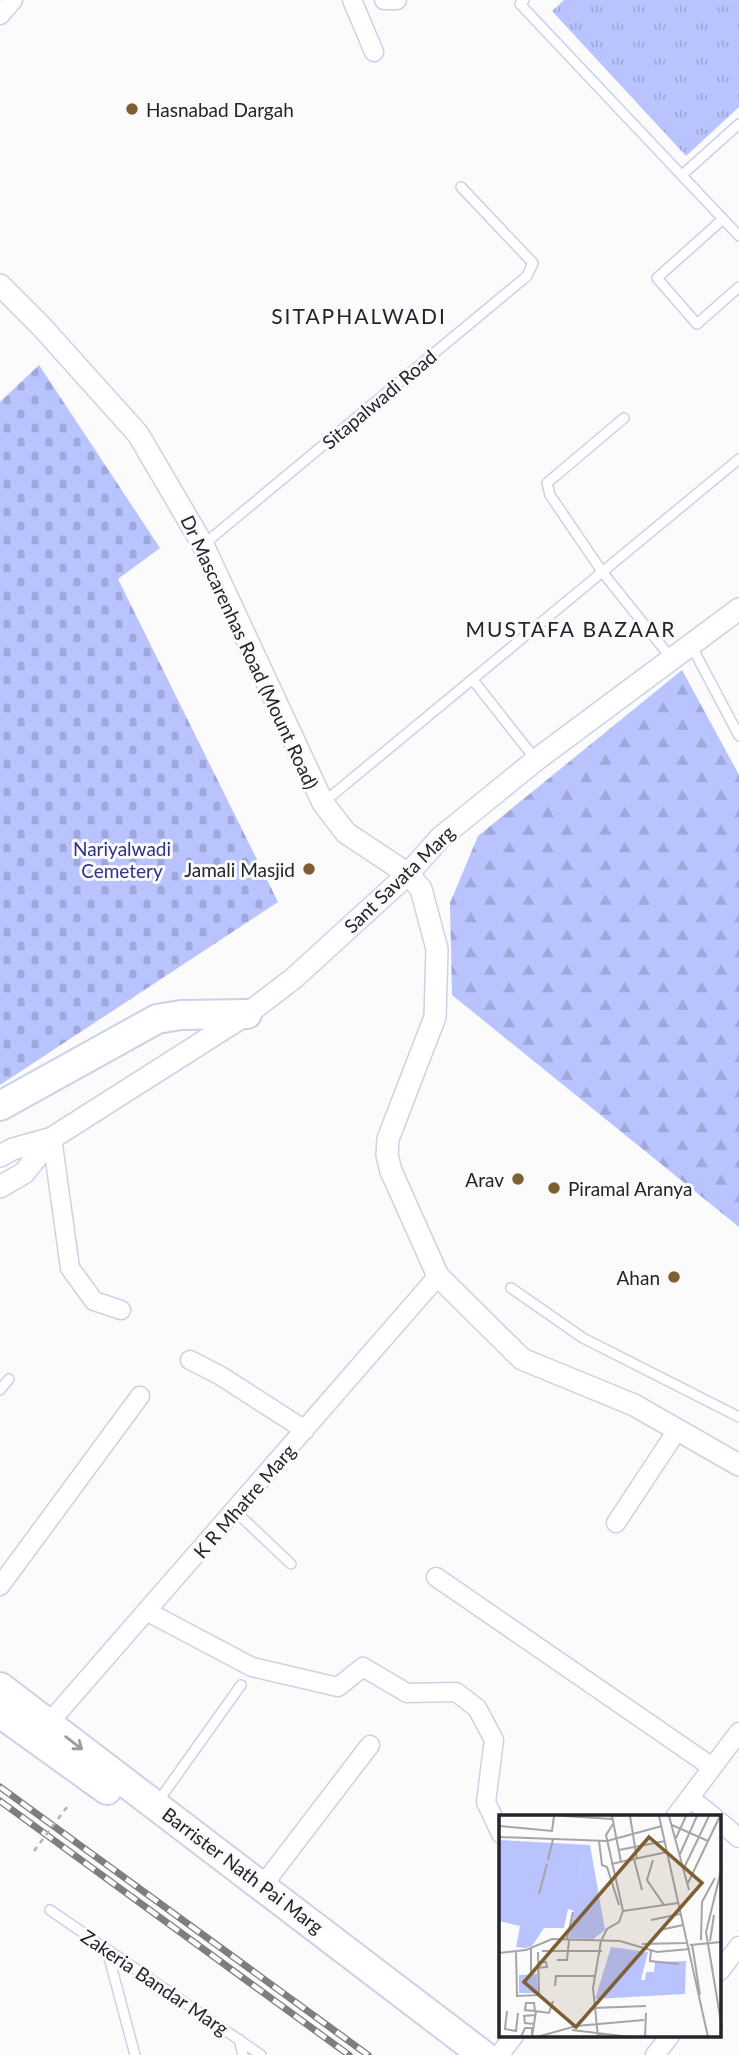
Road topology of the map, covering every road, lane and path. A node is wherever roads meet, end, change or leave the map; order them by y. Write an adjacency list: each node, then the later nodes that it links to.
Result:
1 (13, 0): 6 (street)
2 (352, 0): 7 (street)
3 (384, 0): 4 (street)
4 (397, 0)
5 (524, 0): 9 (lane)
6 (0, 15)
7 (374, 52)
8 (739, 125): 9 (lane)
9 (682, 175): 11 (lane)
10 (461, 187): 17 (lane, Sitapalwadi Road)
11 (723, 219): 12 (lane); 14 (lane)
12 (739, 236)
13 (0, 285): 17 (street, Dr Mascarenhas Road (Mount Road))
14 (739, 287)
15 (624, 418): 18 (lane)
16 (739, 459): 18 (lane)
17 (204, 545): 25 (street, Dr Mascarenhas Road (Mount Road))
18 (603, 573): 21 (lane); 22 (lane)
19 (739, 609): 20 (street, Sant Savata Marg)
20 (692, 647): 21 (street, Sant Savata Marg); 23 (lane)
21 (672, 659): 24 (street, Sant Savata Marg)
22 (473, 680): 24 (lane); 25 (lane)
23 (739, 736)
24 (536, 760): 26 (street, Sant Savata Marg)
25 (323, 803): 26 (street, Dr Mascarenhas Road (Mount Road))
26 (408, 874): 27 (street, Sant Savata Marg); 32 (street)
27 (247, 1014): 28 (main road); 29 (street, Sant Savata Marg)
28 (0, 1106)
29 (52, 1138): 30 (street, Sant Savata Marg); 31 (street, Sant Savata Marg); 34 (street)
30 (6, 1152)
31 (0, 1187)
32 (438, 1276): 40 (street); 41 (street, K R Mhatre Marg)
33 (511, 1288): 39 (lane)
34 (121, 1310)
35 (190, 1360): 41 (street)
36 (9, 1379): 37 (lane)
37 (0, 1390)
38 (140, 1396): 47 (street)
39 (739, 1417)
40 (678, 1429): 42 (street); 44 (street)
41 (304, 1430): 43 (street, K R Mhatre Marg)
42 (739, 1465)
43 (235, 1511): 45 (lane); 48 (street, K R Mhatre Marg)
44 (616, 1523)
45 (291, 1564)
46 (436, 1577): 55 (street)
47 (0, 1586)
48 (148, 1612): 52 (street, K R Mhatre Marg); 62 (street)
49 (240, 1685): 57 (lane)
50 (0, 1687): 52 (main road, Barrister Nath Pai Marg)
51 (0, 1713): 76 (main road, Barrister Nath Pai Marg)
52 (48, 1724): 57 (main road, Barrister Nath Pai Marg, one-way to 57)
53 (739, 1732): 55 (street)
54 (370, 1745): 65 (street)
55 (712, 1767): 56 (street)
56 (690, 1798): 59 (street); 60 (street)
57 (156, 1804): 65 (main road, Barrister Nath Pai Marg)
58 (67, 1807): 64 (path, bridge)
59 (677, 1815)
60 (711, 1815)
61 (722, 1824): 63 (street)
62 (499, 1830)
63 (739, 1838)
64 (34, 1851)
65 (263, 1885): 77 (main road, Barrister Nath Pai Marg)
66 (50, 1910): 68 (lane, Zakeria Bandar Marg)
67 (739, 1946): 69 (street)
68 (107, 1950): 72 (lane, Zakeria Bandar Marg); 73 (lane)
69 (722, 1968)
70 (512, 2038): 78 (street)
71 (669, 2038): 79 (street)
72 (239, 2039): 74 (lane); 75 (lane, Zakeria Bandar Marg)
73 (135, 2055)
74 (243, 2055)
75 (261, 2055)
76 (459, 2055)
77 (483, 2055)
78 (499, 2055)
79 (656, 2055)

